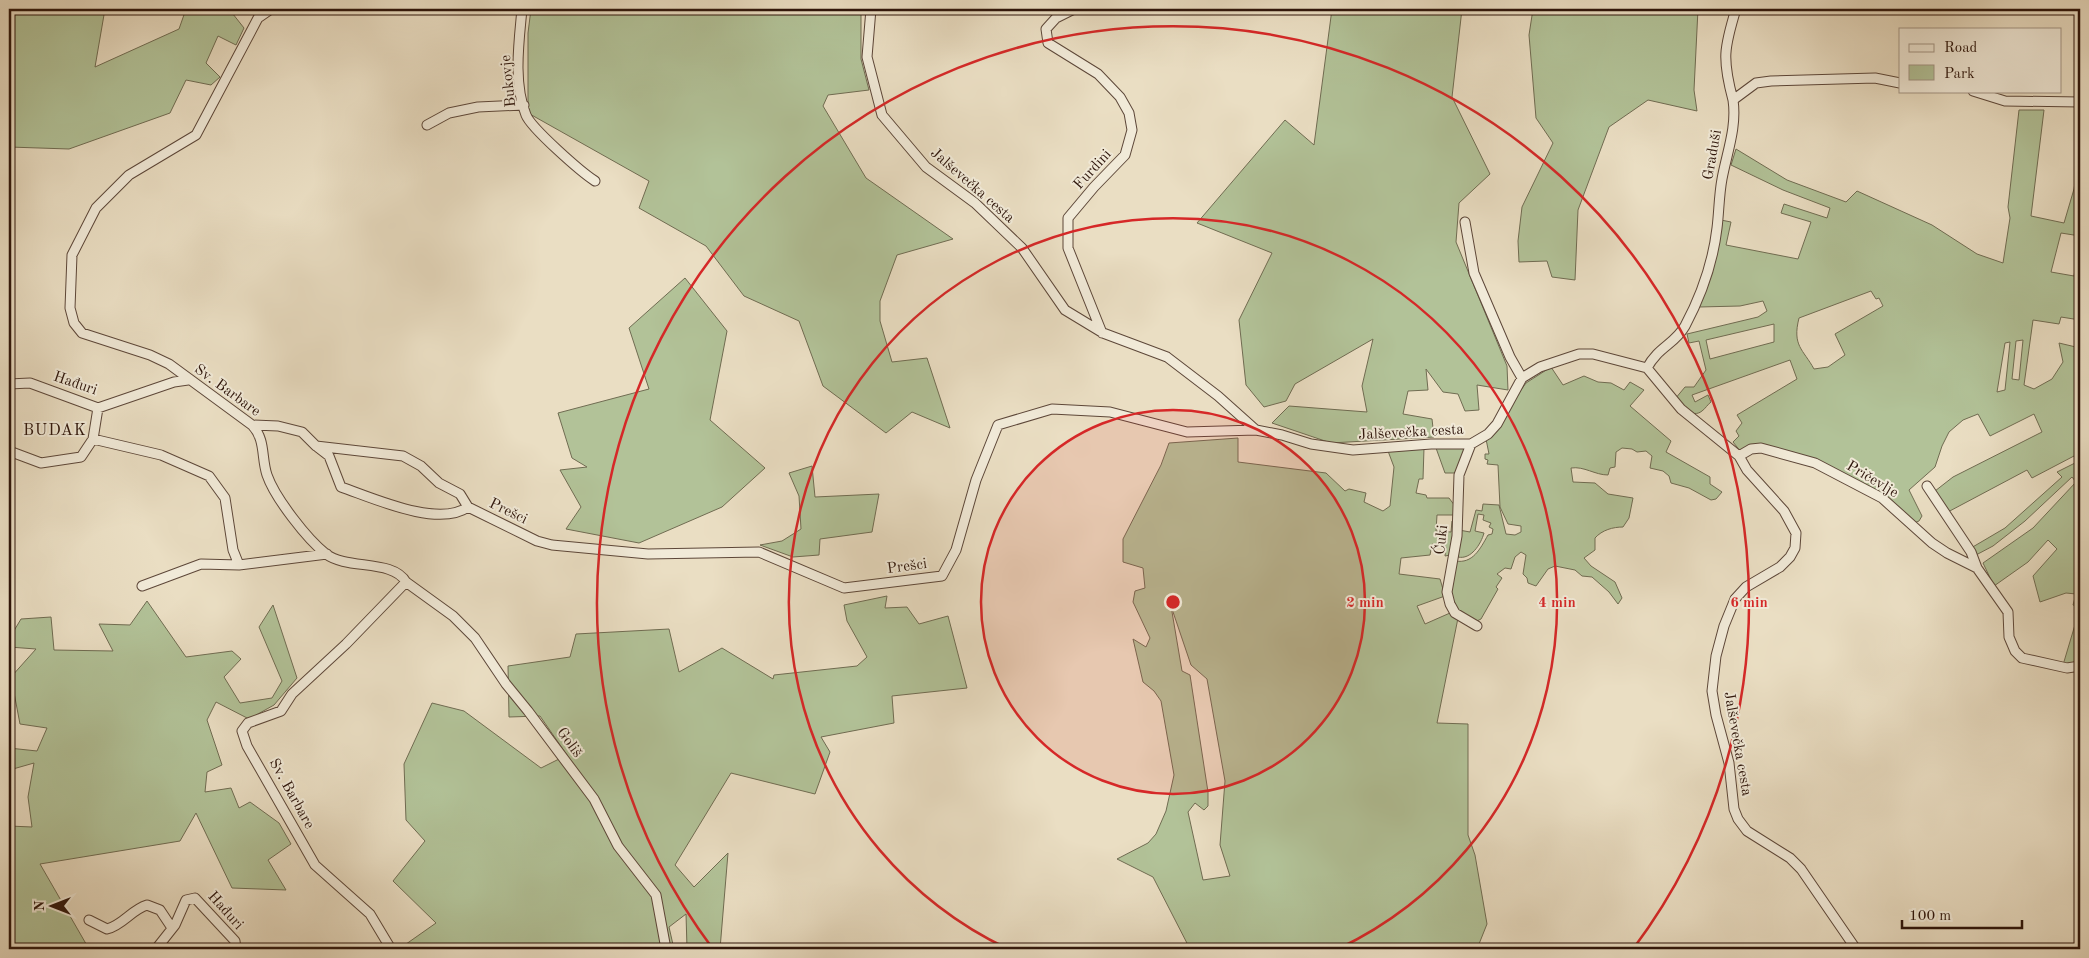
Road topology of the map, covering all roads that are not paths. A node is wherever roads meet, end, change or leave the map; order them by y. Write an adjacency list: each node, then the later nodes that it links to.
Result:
1 (271, 9): 17 (street, Sv. Barbare)
2 (522, 9): 10 (street, Bukovje)
3 (871, 9): 14 (street, Jalševečka cesta)
4 (1074, 9): 14 (street, Furdini)
5 (1736, 9): 8 (street, Graduši)
6 (1899, 82): 8 (street)
7 (1976, 92): 9 (street)
8 (1733, 100): 15 (street, Graduši)
9 (2080, 102)
10 (524, 105): 11 (street); 12 (street, Bukovje)
11 (427, 125)
12 (595, 181)
13 (1465, 222): 16 (street)
14 (1102, 333): 21 (street, Jalševečka cesta)
15 (1647, 368): 16 (street); 26 (street, Jalševečka cesta)
16 (1522, 378): 23 (street, Jalševečka cesta)
17 (188, 380): 19 (street, Hađuri); 20 (street, Sv. Barbare)
18 (9, 384): 19 (street, Hađuri)
19 (98, 408): 22 (street)
20 (252, 425): 24 (street, Prešci); 29 (street, Sv. Barbare)
21 (1256, 430): 23 (street, Jalševečka cesta); 28 (street, Prešci)
22 (93, 439): 25 (street); 30 (street)
23 (1471, 444): 34 (street, Ćuki)
24 (316, 446): 28 (street, Prešci); 28 (street, Prešci)
25 (9, 452)
26 (1739, 456): 31 (street, Pričevlje); 42 (street, Jalševečka cesta)
27 (1927, 486): 31 (street, Pričevlje)
28 (468, 508)
29 (327, 554): 30 (street); 32 (street, Sv. Barbare)
30 (238, 565): 33 (street)
31 (1977, 568): 35 (street, Pričevlje)
32 (406, 582): 40 (street, Sv. Barbare); 41 (street, Goliš)
33 (142, 586)
34 (1477, 626)
35 (2080, 666)
36 (89, 920): 37 (street)
37 (172, 928): 38 (street, Hađuri); 39 (street, Hađuri)
38 (156, 949)
39 (236, 949)
40 (391, 949)
41 (666, 949)
42 (1856, 949)

